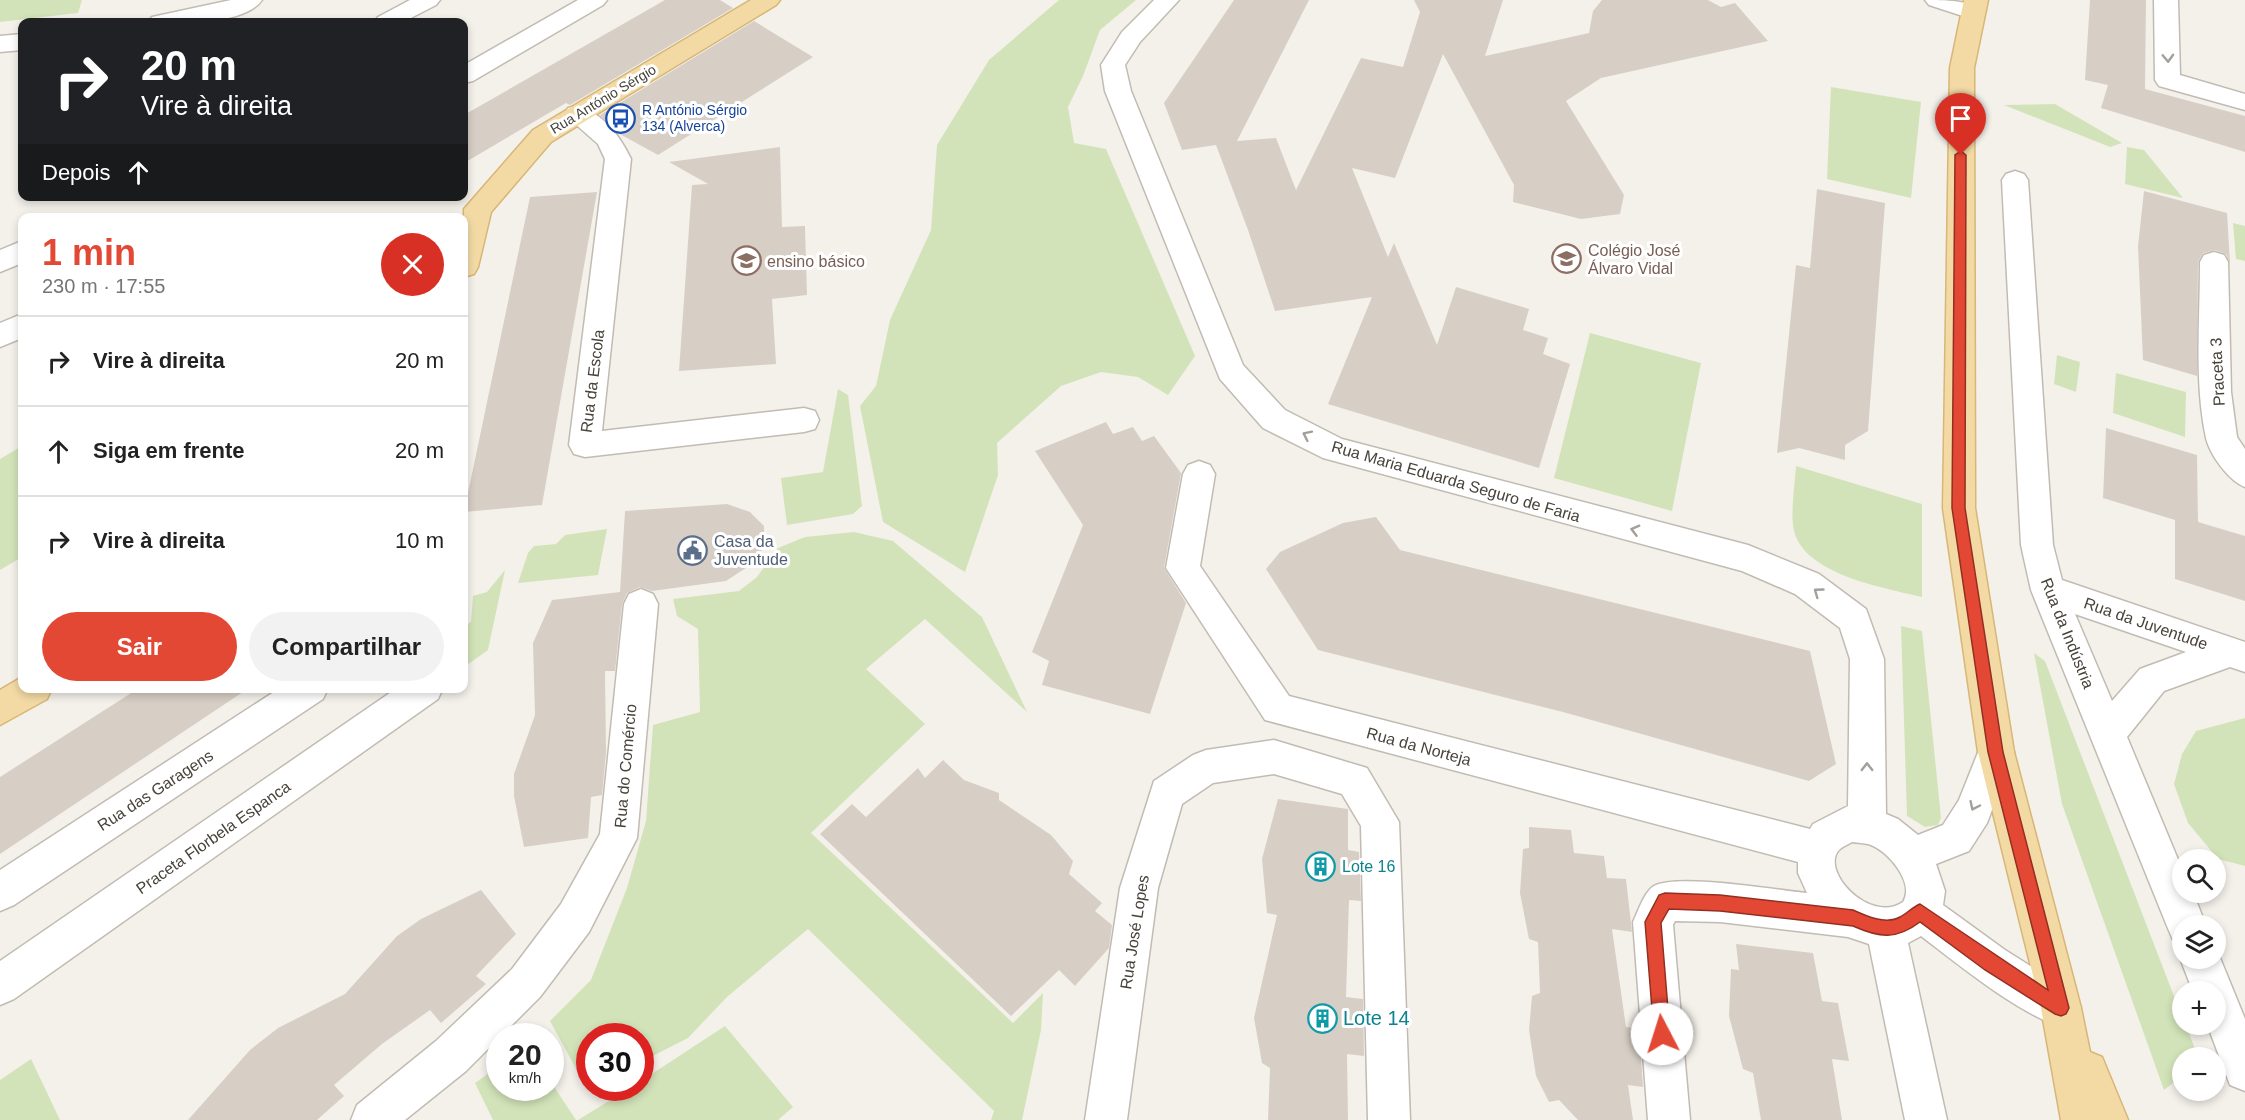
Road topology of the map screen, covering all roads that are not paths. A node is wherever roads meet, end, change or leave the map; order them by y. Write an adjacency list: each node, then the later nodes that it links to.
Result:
1 (250, 0): 9 (street)
2 (428, 0): 10 (street)
3 (595, 0): 13 (street)
4 (768, 0): 15 (main road, Rua António Sérgio)
5 (1167, 0): 35 (street, Rua Maria Eduarda Seguro de Faria, one-way to 5)
6 (1937, 0): 8 (street)
7 (2166, 0): 14 (street, one-way to 14)
8 (1974, 6): 34 (main road)
9 (183, 18)
10 (394, 18)
11 (18, 42): 12 (street)
12 (0, 44)
13 (468, 73)
14 (2245, 102)
15 (577, 114): 17 (main road, Rua António Sérgio); 23 (street, Rua da Escola)
16 (2015, 180): 26 (street, Rua da Indústria)
17 (468, 250)
18 (18, 253): 19 (street)
19 (0, 262)
20 (2214, 262): 25 (street, Praceta 3)
21 (18, 327): 22 (street)
22 (0, 336)
23 (804, 420)
24 (1199, 474): 36 (street, Rua da Norteja)
25 (2245, 474)
26 (2048, 590): 28 (street, Rua da Juventude); 33 (street, Rua da Indústria)
27 (641, 604): 45 (street, Rua do Comércio)
28 (2237, 655): 33 (street)
29 (27, 693): 32 (main road)
30 (303, 693): 38 (street, Rua das Garagens)
31 (419, 693): 41 (street, Praceta Florbela Espanca)
32 (0, 710)
33 (2108, 732): 39 (street, Rua da Indústria)
34 (1996, 752): 37 (street, one-way to 37); 42 (main road)
35 (1867, 826): 36 (street); 37 (street)
36 (1817, 849): 40 (street)
37 (1912, 855): 40 (street)
38 (0, 892)
39 (2183, 915)
40 (1886, 919): 42 (street); 48 (street); 49 (street)
41 (0, 986)
42 (2061, 1008): 50 (main road); 51 (main road)
43 (2226, 1022): 44 (street)
44 (2245, 1070)
45 (372, 1120)
46 (1106, 1120): 47 (street, Rua José Lopes)
47 (1389, 1120)
48 (1669, 1120)
49 (1926, 1120)
50 (2082, 1120)
51 (2108, 1120)

